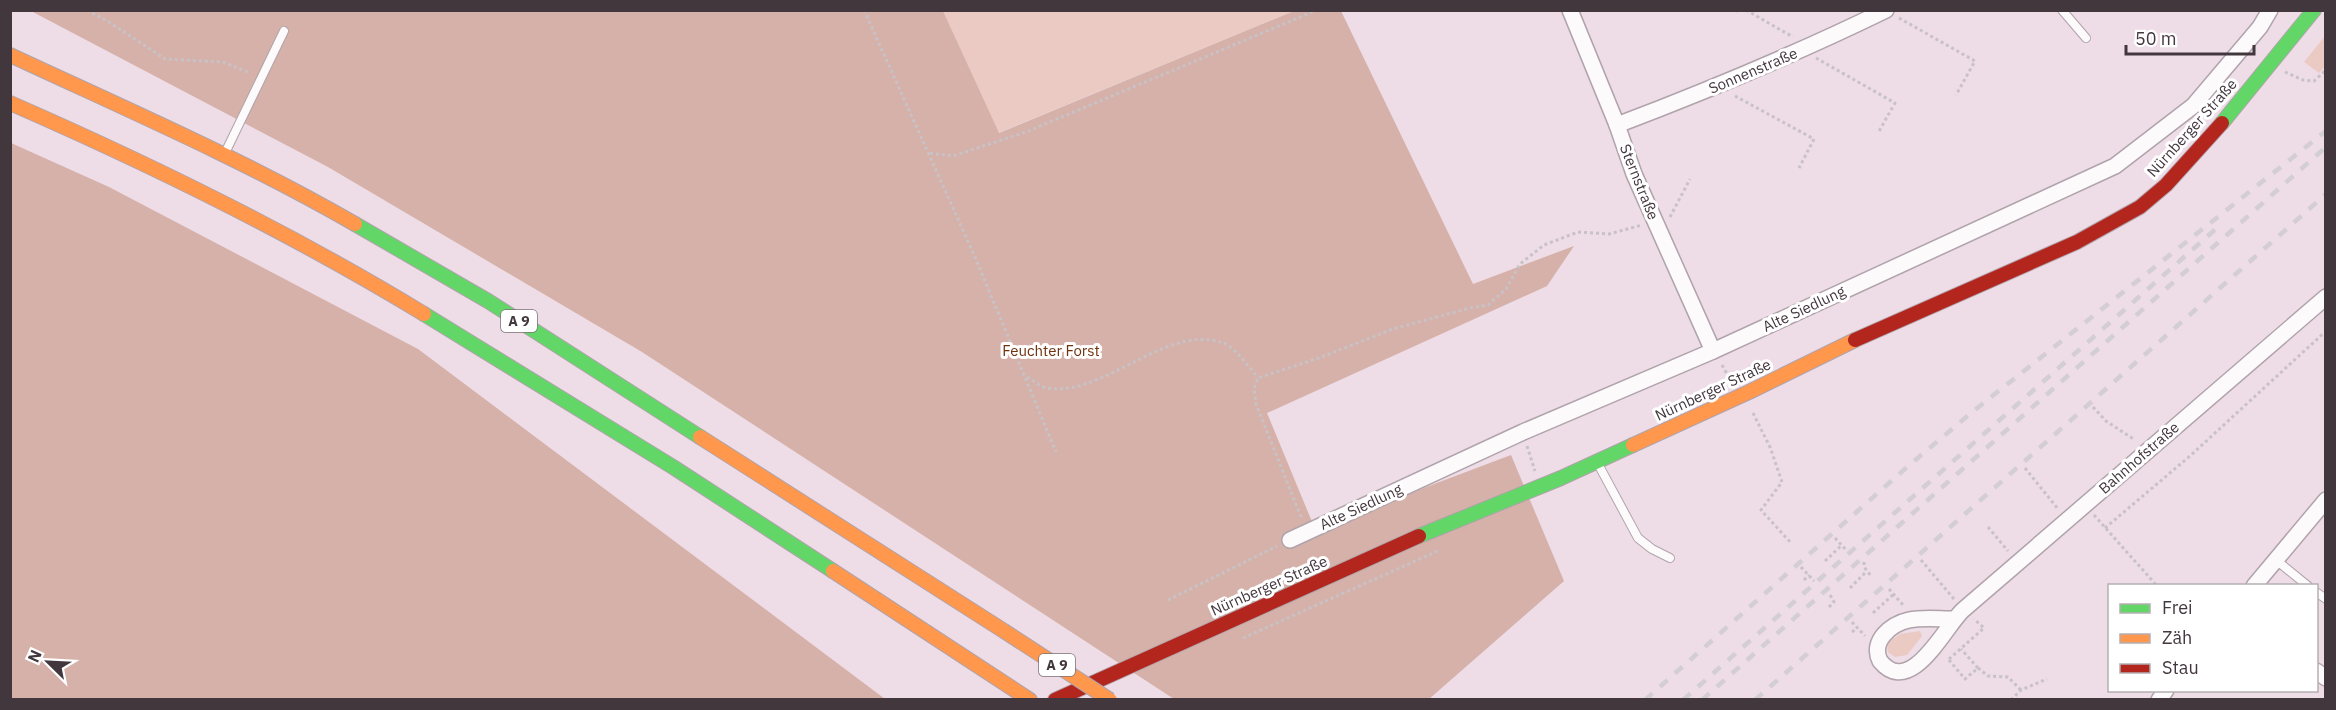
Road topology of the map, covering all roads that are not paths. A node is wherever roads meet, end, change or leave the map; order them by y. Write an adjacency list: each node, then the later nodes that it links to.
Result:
1 (1570, 10): 10 (street, Sternstraße)
2 (2062, 10): 7 (lane)
3 (2270, 10): 13 (street, Alte Siedlung)
4 (2314, 10): 14 (main road, Nürnberger Straße)
5 (1891, 13): 10 (street, Sonnenstraße)
6 (284, 31): 11 (lane)
7 (2086, 38)
8 (10, 55): 11 (main road, A 9)
9 (10, 103): 22 (main road)
10 (1617, 125): 13 (street, Sternstraße)
11 (224, 154): 24 (main road, A 9, bridge)
12 (2325, 297): 21 (street, Bahnhofstraße)
13 (1713, 351): 16 (street, Alte Siedlung)
14 (1597, 462): 17 (lane); 23 (main road, Nürnberger Straße)
15 (2325, 500): 18 (street)
16 (1290, 540)
17 (1670, 558)
18 (2276, 560): 19 (street); 20 (lane)
19 (2255, 584)
20 (2307, 584)
21 (1958, 614): 21 (street, Bahnhofstraße)
22 (1030, 699)
23 (1055, 699)
24 (1110, 699)

